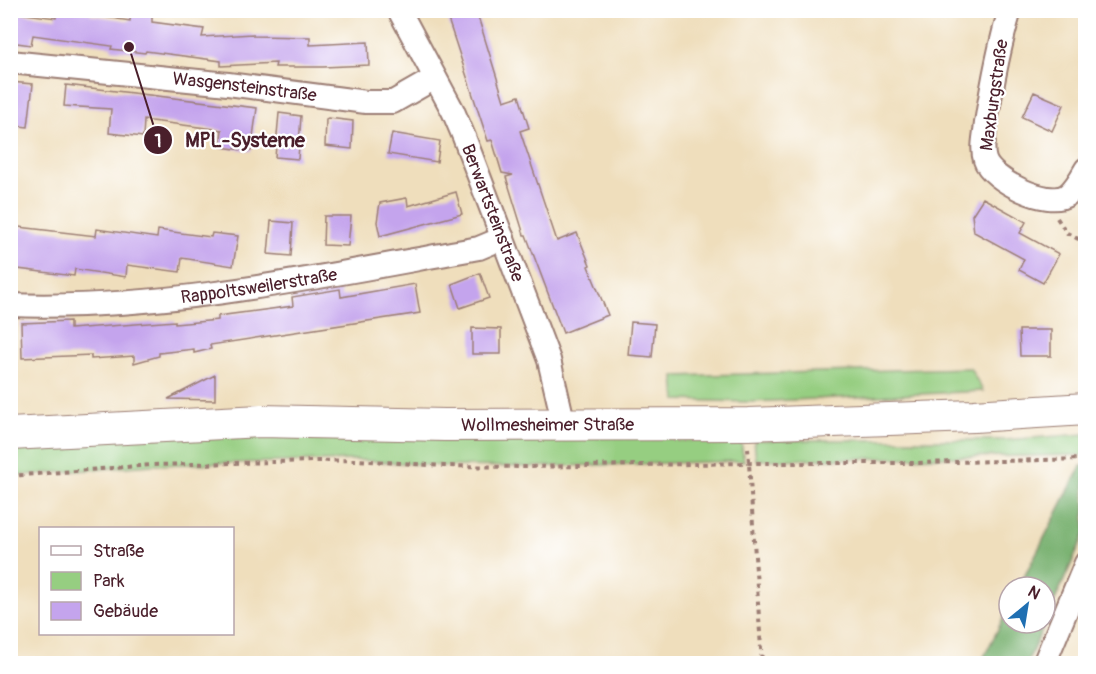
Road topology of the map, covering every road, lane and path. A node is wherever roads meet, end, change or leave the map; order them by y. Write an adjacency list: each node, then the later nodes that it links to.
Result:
1 (399, 10): 4 (street, Berwartsteinstraße)
2 (1010, 10): 5 (street, Maxburgstraße)
3 (10, 62): 4 (street, Wasgensteinstraße)
4 (435, 78): 7 (street, Berwartsteinstraße)
5 (1086, 169)
6 (1066, 231): 8 (path)
7 (503, 238): 9 (street, Rappoltsweilerstraße); 11 (street, Berwartsteinstraße)
8 (1086, 243)
9 (10, 304)
10 (1086, 409): 11 (main road, Wollmesheimer Straße)
11 (564, 425): 12 (main road, Wollmesheimer Straße)
12 (10, 434)
13 (1086, 459): 14 (path)
14 (749, 463): 15 (path); 17 (path)
15 (10, 476)
16 (1086, 563): 18 (street)
17 (762, 663)
18 (1044, 663)

